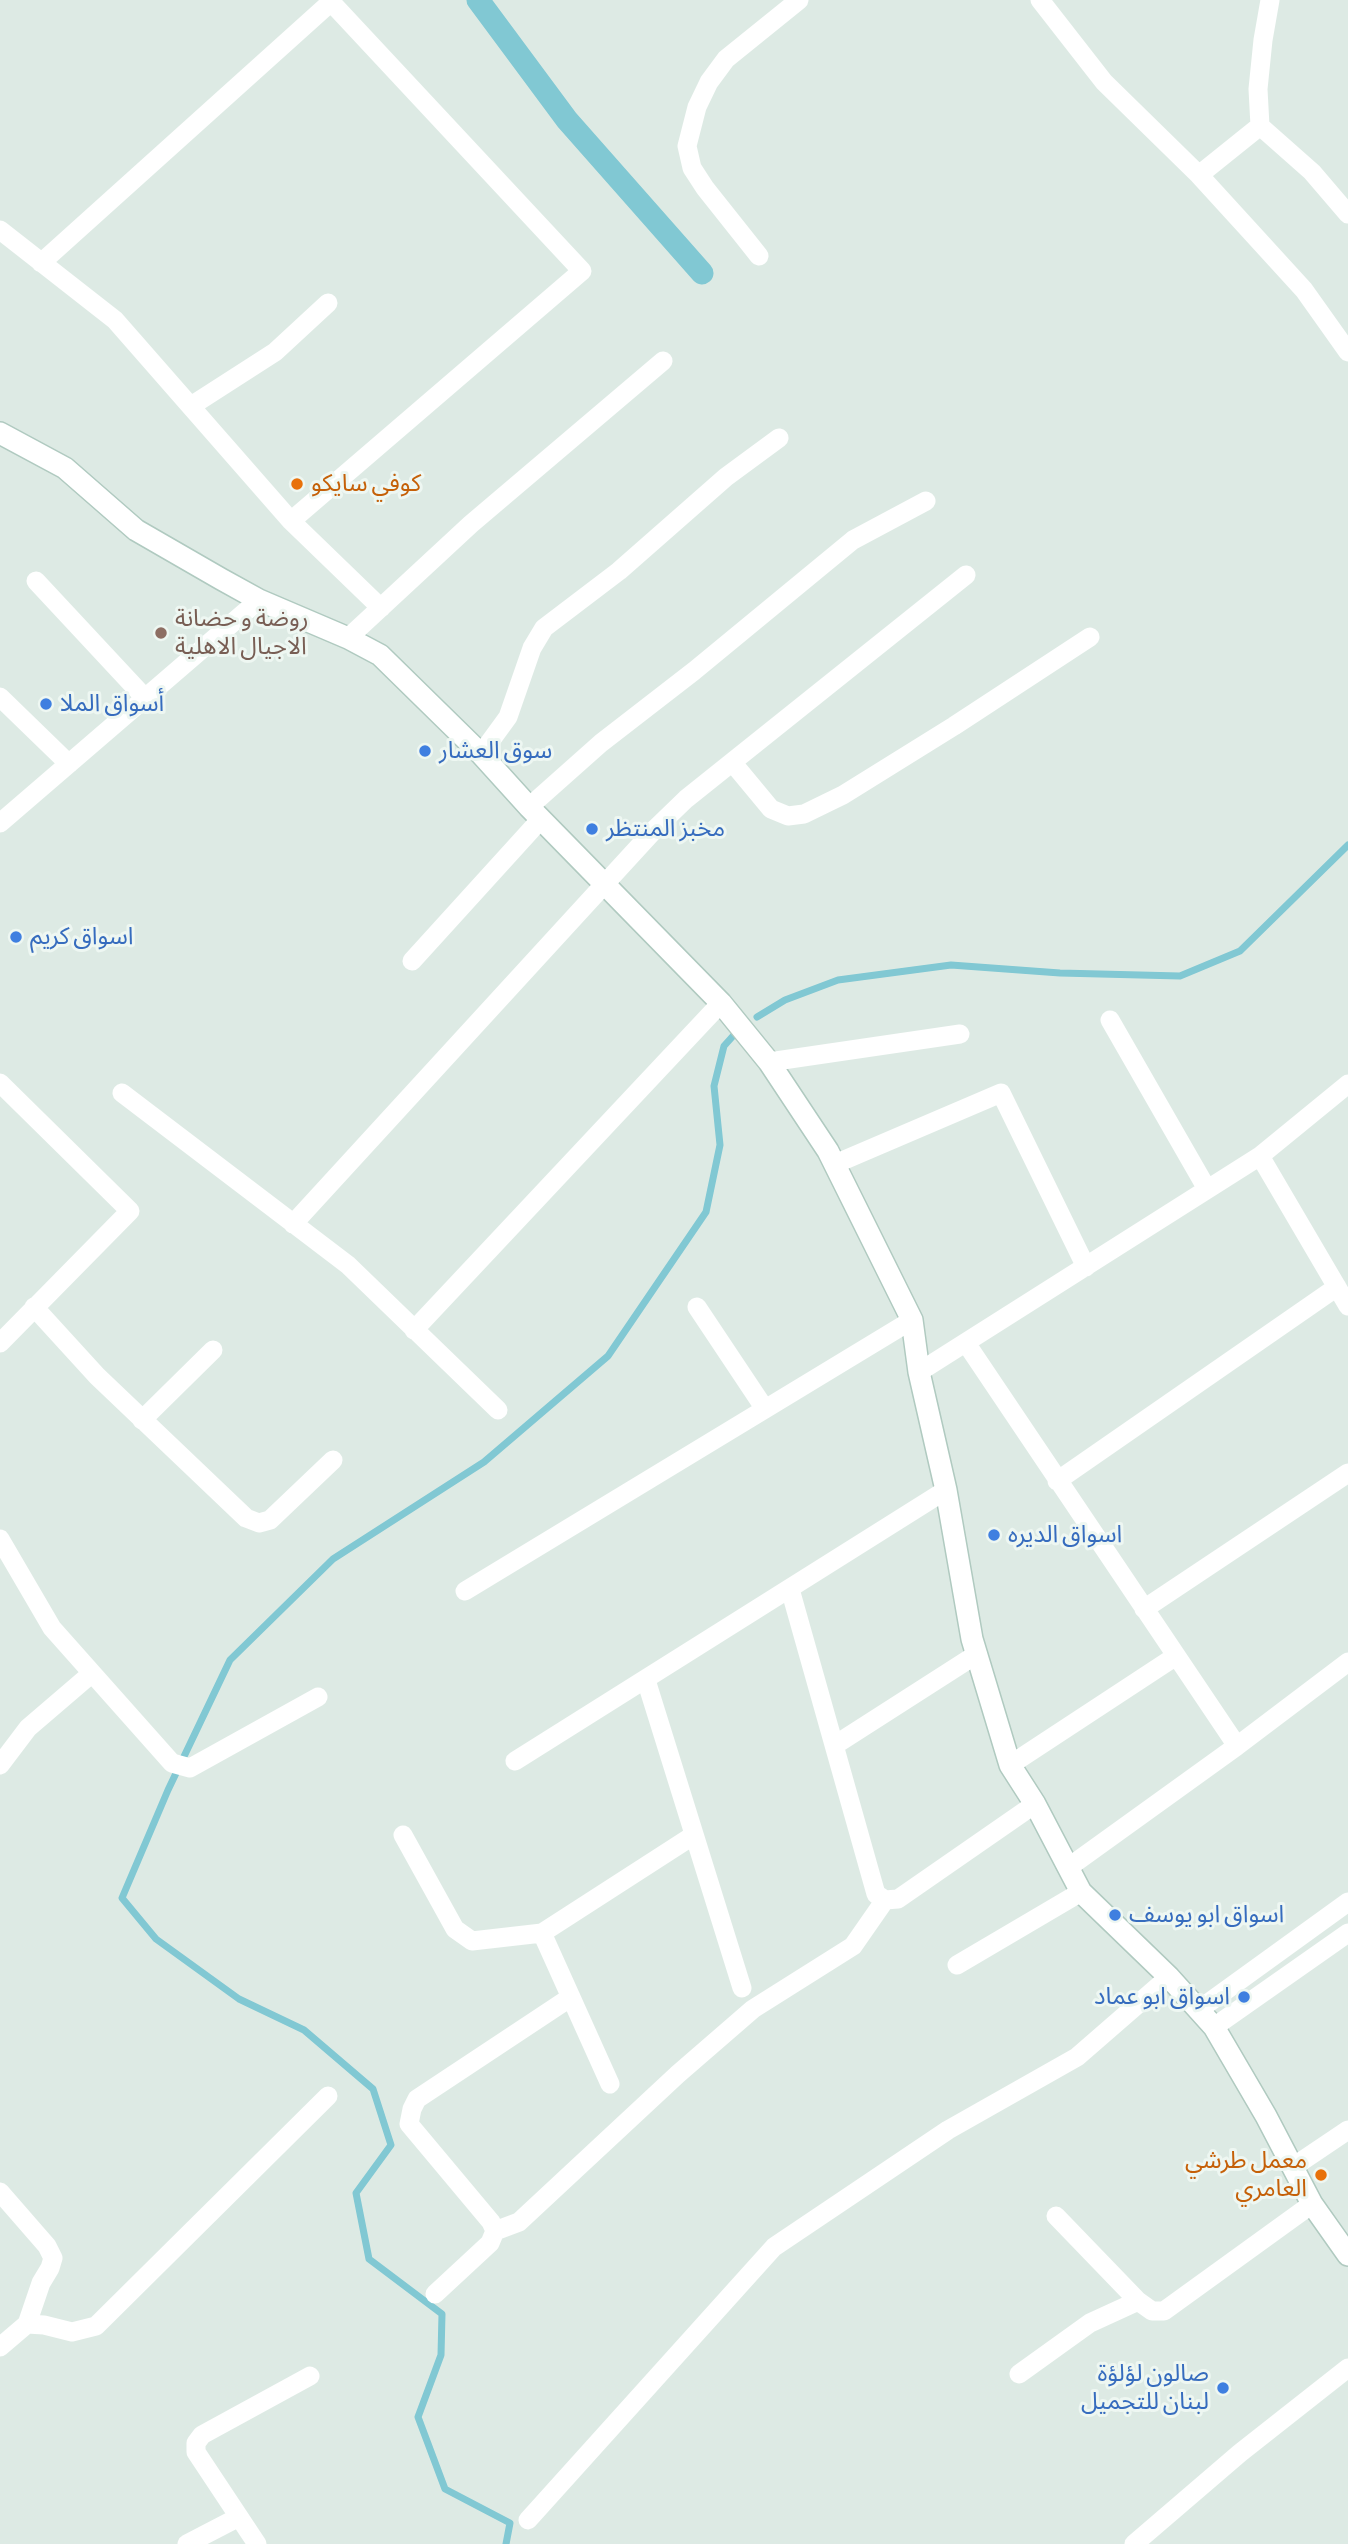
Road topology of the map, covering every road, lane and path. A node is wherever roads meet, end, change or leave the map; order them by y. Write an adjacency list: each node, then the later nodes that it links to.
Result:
1 (799, 0): 8 (street)
2 (1040, 0): 5 (street)
3 (1270, 0): 4 (street)
4 (1261, 126): 5 (street); 6 (street)
5 (1199, 175): 11 (street)
6 (1348, 214)
7 (0, 230): 9 (street)
8 (759, 256)
9 (41, 263): 13 (street); 17 (street)
10 (328, 303): 13 (street)
11 (1348, 352)
12 (663, 361): 21 (street)
13 (191, 406): 17 (street)
14 (0, 433): 20 (street)
15 (779, 438): 26 (street)
16 (926, 502): 29 (street)
17 (291, 522): 21 (street)
18 (966, 575): 27 (street)
19 (36, 581): 25 (street)
20 (259, 600): 23 (street); 25 (street)
21 (381, 608): 23 (street)
22 (1090, 637): 27 (street)
23 (348, 638): 26 (street)
24 (0, 697): 28 (street)
25 (145, 698): 28 (street)
26 (481, 754): 29 (street)
27 (732, 762): 31 (street)
28 (69, 764): 30 (street)
29 (535, 813): 31 (street); 32 (street)
30 (0, 823)
31 (606, 885): 33 (street); 43 (street)
32 (412, 961)
33 (721, 1003): 36 (street); 50 (street)
34 (1110, 1020): 42 (street)
35 (960, 1034): 36 (street)
36 (769, 1062): 41 (street)
37 (0, 1083): 47 (street)
38 (1348, 1084): 40 (street)
39 (122, 1093): 43 (street)
40 (1260, 1156): 42 (street); 45 (street)
41 (835, 1164): 44 (street); 49 (street)
42 (1207, 1189): 44 (street)
43 (293, 1224): 50 (street)
44 (1086, 1267): 52 (street)
45 (1337, 1287): 46 (street); 60 (street)
46 (1348, 1306)
47 (33, 1307): 51 (street); 57 (street)
48 (697, 1307): 55 (street)
49 (912, 1320): 54 (street); 55 (street)
50 (415, 1330): 56 (street)
51 (0, 1343)
52 (966, 1343): 54 (street); 60 (street)
53 (213, 1350): 57 (street)
54 (919, 1372): 61 (street)
55 (765, 1409): 64 (street)
56 (498, 1410)
57 (142, 1420): 58 (street)
58 (333, 1460)
59 (1348, 1474): 65 (street)
60 (1057, 1481): 65 (street)
61 (946, 1490): 63 (street); 66 (street)
62 (0, 1539): 69 (street)
63 (789, 1589): 70 (street); 72 (street)
64 (465, 1591)
65 (1144, 1609): 67 (street)
66 (977, 1654): 72 (street); 76 (street)
67 (1176, 1656): 73 (street); 76 (street)
68 (1348, 1662): 73 (street)
69 (91, 1674): 71 (street); 75 (street)
70 (646, 1680): 74 (street); 79 (street)
71 (318, 1697)
72 (835, 1745): 82 (street)
73 (1237, 1746): 80 (street)
74 (515, 1761)
75 (0, 1765)
76 (1010, 1765): 77 (street)
77 (1035, 1804): 80 (street); 82 (street)
78 (403, 1835): 84 (street)
79 (694, 1835): 84 (street); 88 (street)
80 (1069, 1867): 81 (street)
81 (1081, 1892): 86 (street); 87 (street)
82 (885, 1900): 99 (street)
83 (1348, 1902): 90 (street)
84 (542, 1933): 89 (street)
85 (1348, 1933): 91 (street)
86 (957, 1965)
87 (1170, 1977): 90 (street); 109 (street)
88 (742, 1988)
89 (571, 1997): 92 (street); 99 (street)
90 (1200, 2009): 91 (street)
91 (1214, 2028): 95 (street)
92 (610, 2084)
93 (328, 2096): 103 (street)
94 (1348, 2130): 95 (street)
95 (1293, 2167): 97 (street)
96 (0, 2192): 103 (street)
97 (1312, 2203): 100 (street); 102 (street)
98 (1056, 2216): 102 (street)
99 (495, 2231): 101 (street)
100 (1344, 2242)
101 (435, 2294)
102 (1138, 2301): 106 (street)
103 (27, 2324): 104 (street)
104 (0, 2347)
105 (1348, 2368): 112 (street)
106 (1019, 2374)
107 (310, 2376): 108 (street)
108 (239, 2517): 110 (street); 111 (street)
109 (528, 2519)
110 (187, 2544)
111 (257, 2544)
112 (1134, 2544)

